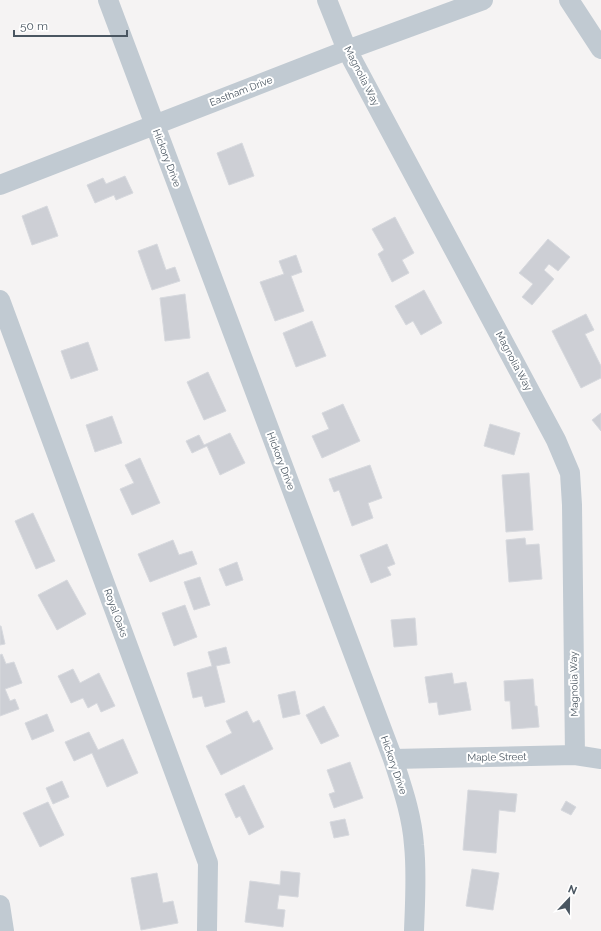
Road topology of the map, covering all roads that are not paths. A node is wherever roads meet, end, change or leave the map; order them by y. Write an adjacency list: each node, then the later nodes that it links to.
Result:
1 (108, 0): 7 (street, Hickory Drive)
2 (327, 0): 6 (street, Magnolia Way)
3 (483, 0): 6 (street, Eastham Drive)
4 (569, 0): 5 (street)
5 (601, 49)
6 (347, 50): 7 (street, Eastham Drive); 10 (street, Magnolia Way)
7 (154, 125): 8 (street, Eastham Drive); 11 (street, Hickory Drive)
8 (0, 185)
9 (0, 300): 15 (street, Royal Oaks)
10 (575, 755): 11 (street, Maple Street); 12 (street, Maple Street)
11 (393, 758): 16 (street, Hickory Drive)
12 (601, 759)
13 (0, 905): 14 (street)
14 (4, 931)
15 (207, 931)
16 (414, 931)

